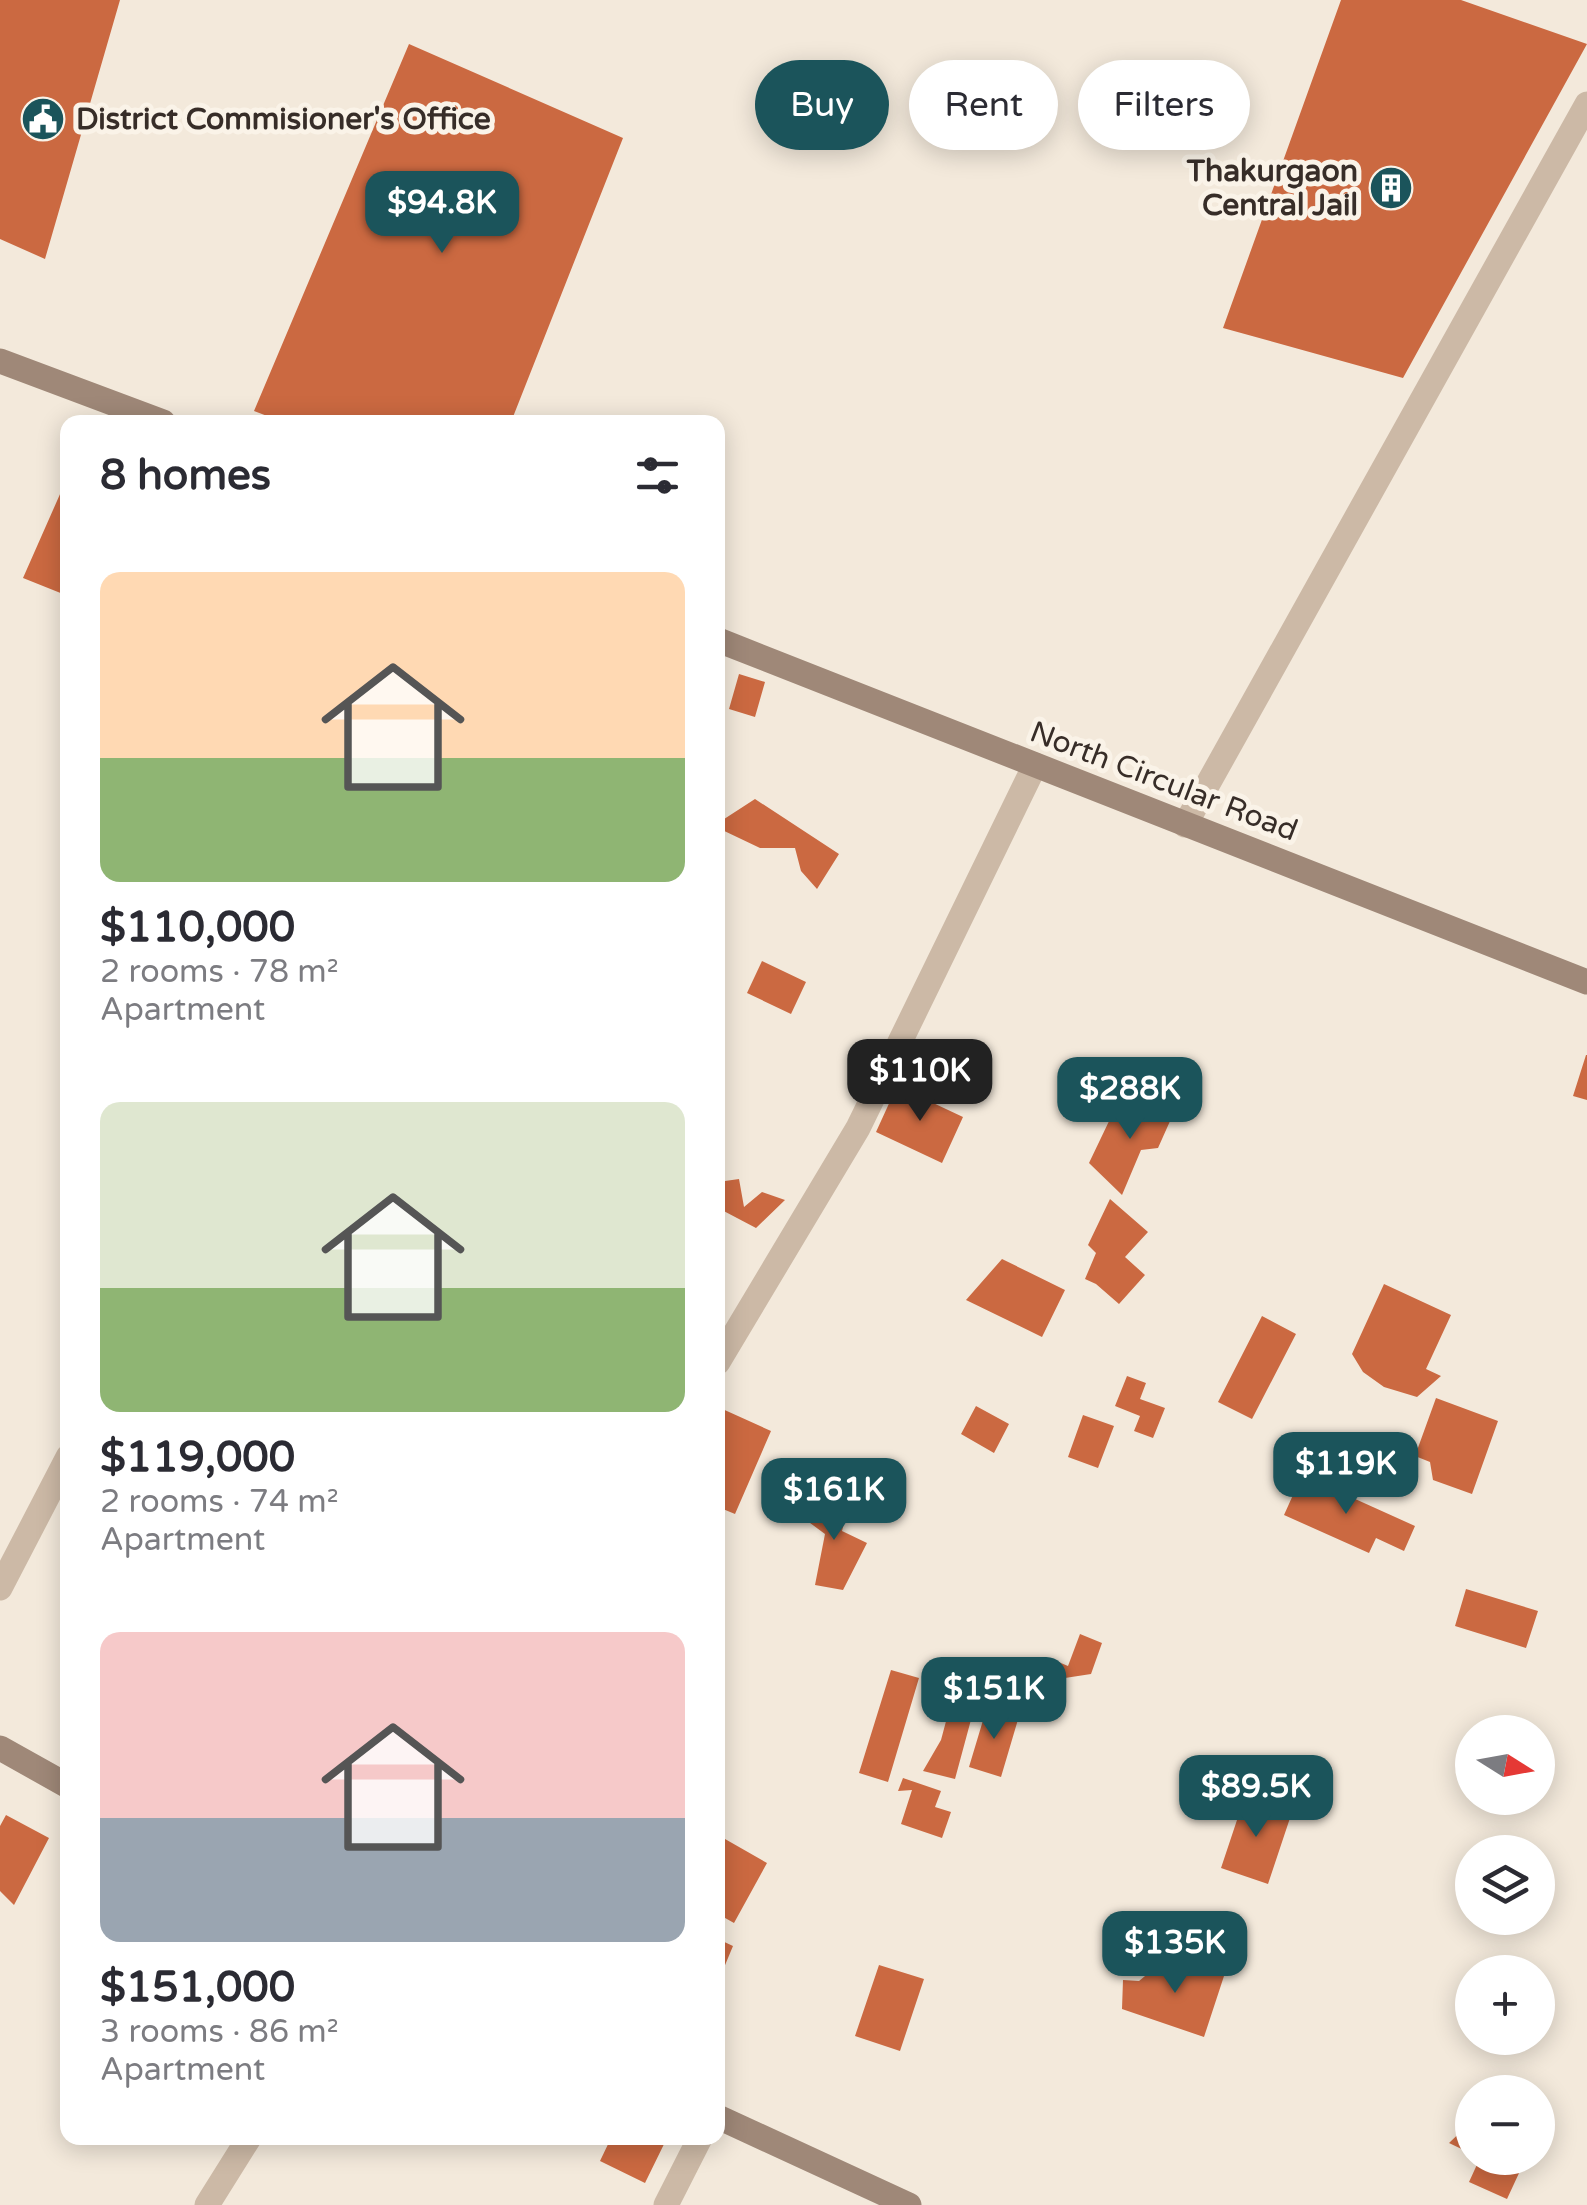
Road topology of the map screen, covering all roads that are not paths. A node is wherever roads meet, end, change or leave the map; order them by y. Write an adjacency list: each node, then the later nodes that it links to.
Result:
1 (1587, 104): 6 (street)
2 (0, 361): 3 (street)
3 (144, 415)
4 (725, 643): 5 (street, North Circular Road)
5 (1035, 766): 6 (street, North Circular Road); 8 (street)
6 (1185, 824): 7 (street, North Circular Road)
7 (1587, 982)
8 (725, 1350)
9 (60, 1473): 10 (street)
10 (0, 1588)
11 (0, 1748): 12 (street)
12 (60, 1782)
13 (725, 2120): 18 (street)
14 (245, 2145): 16 (street)
15 (696, 2145): 17 (street)
16 (207, 2205)
17 (666, 2205)
18 (910, 2205)

